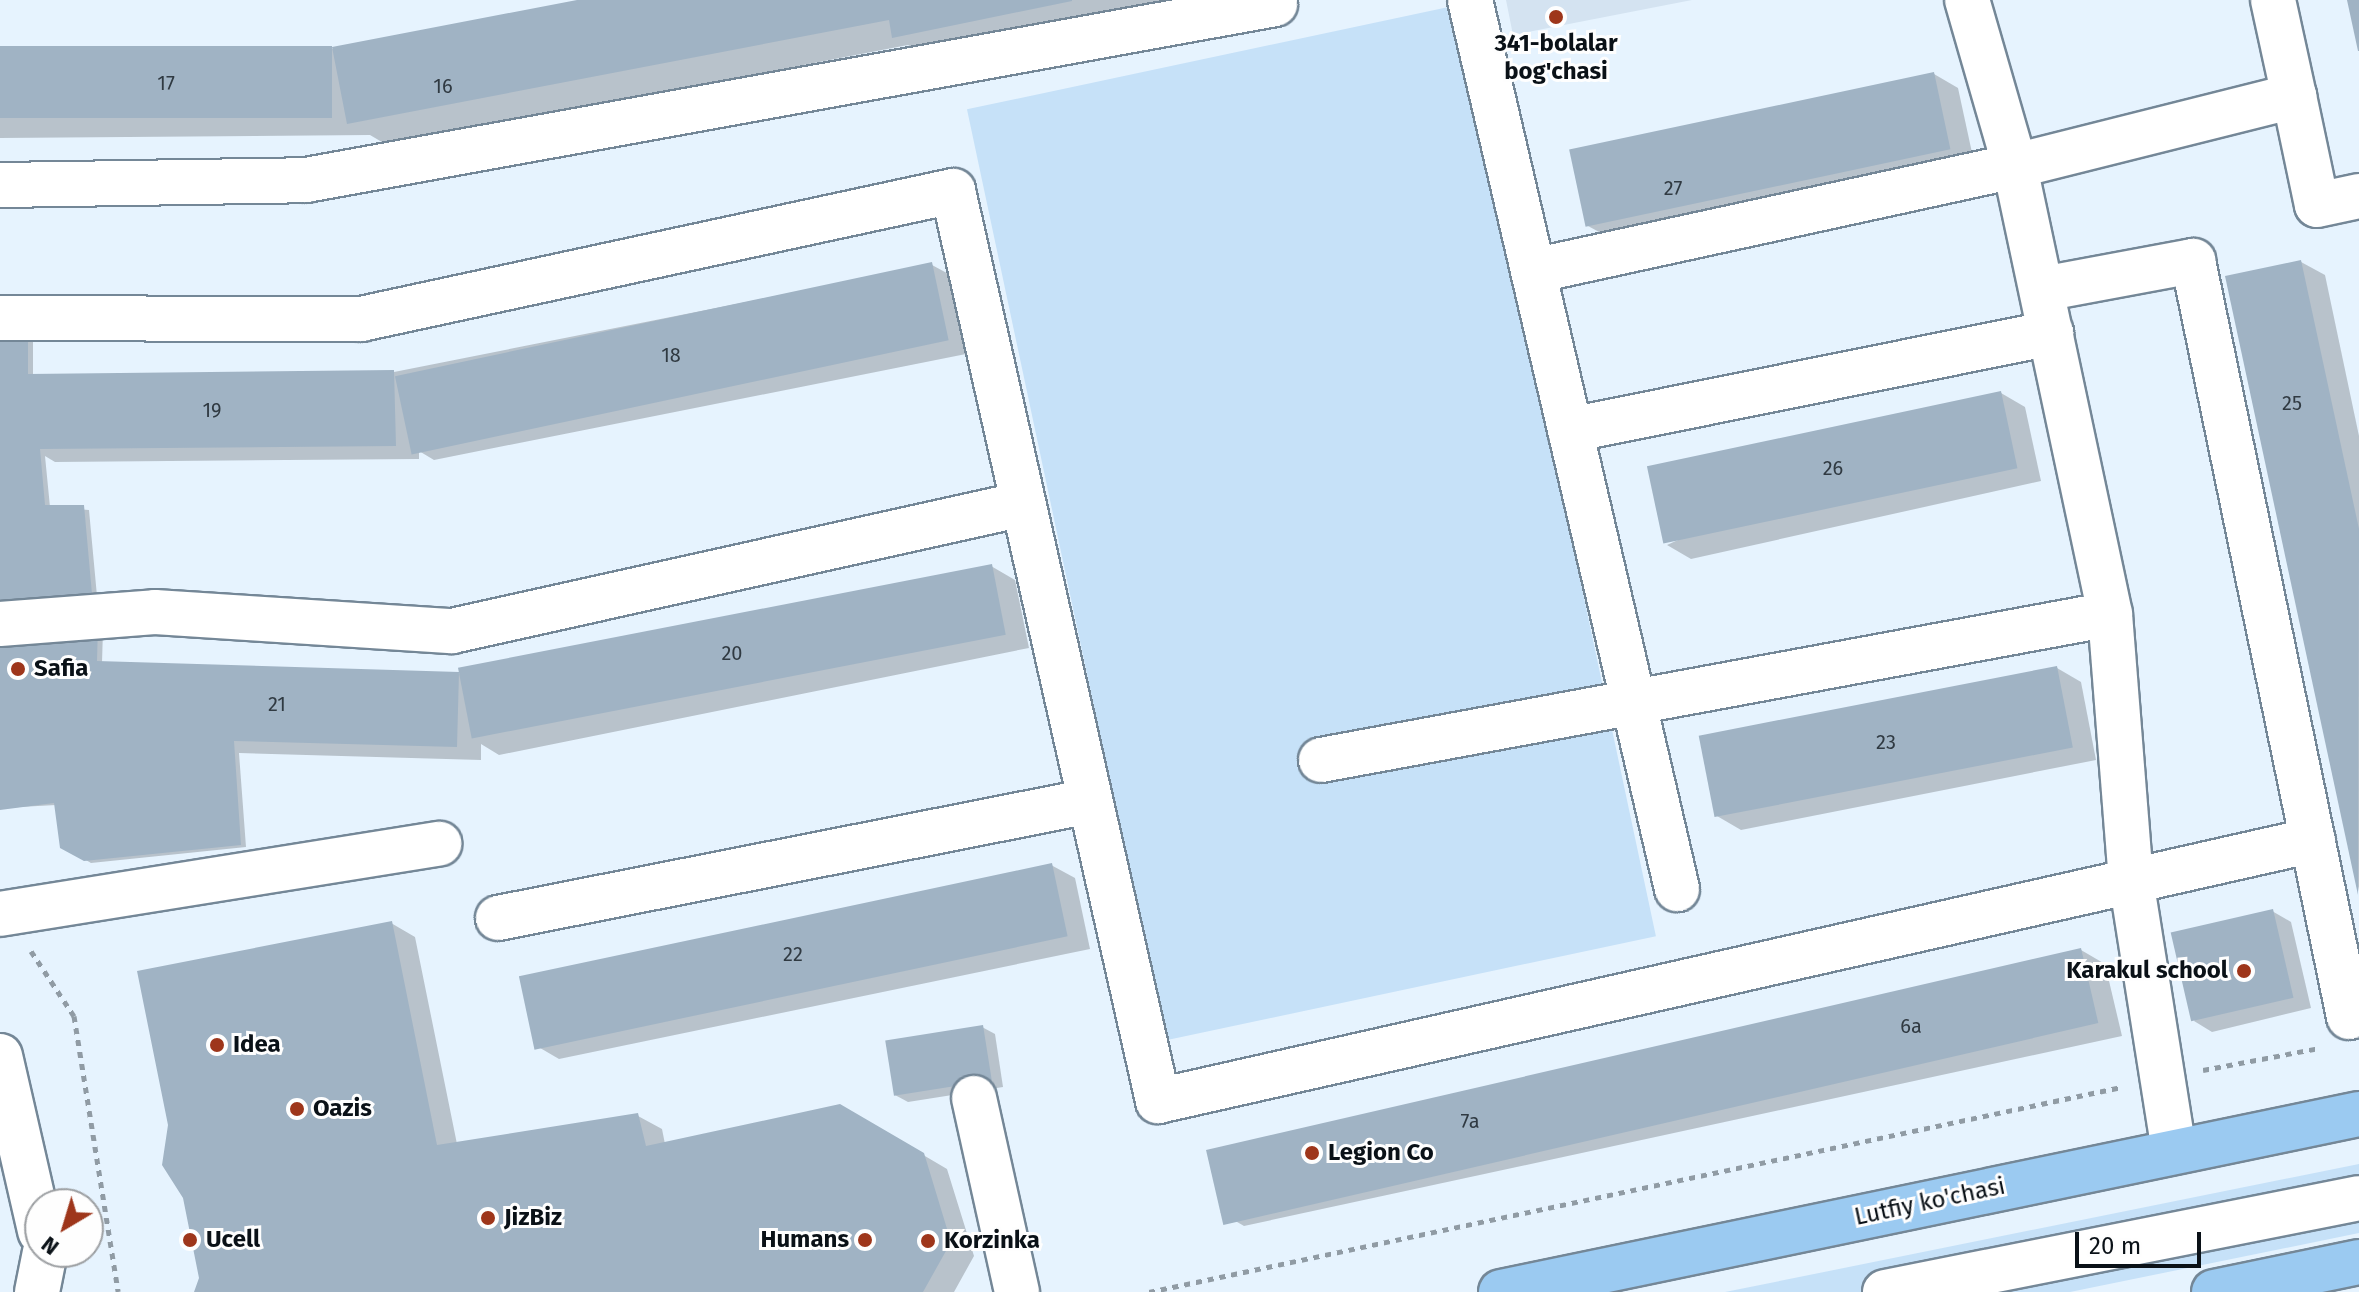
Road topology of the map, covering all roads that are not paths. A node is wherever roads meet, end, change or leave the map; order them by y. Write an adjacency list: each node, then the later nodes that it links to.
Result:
1 (1470, 0): 9 (street)
2 (1967, 0): 6 (street)
3 (2273, 0): 5 (street)
4 (1275, 4): 7 (street)
5 (2294, 96): 6 (street); 8 (street)
6 (2015, 166): 9 (street); 10 (street)
7 (0, 185)
8 (2359, 196)
9 (1533, 271): 13 (street)
10 (2042, 289): 12 (street); 20 (street)
11 (0, 318): 14 (street)
12 (2051, 333): 13 (street); 15 (street)
13 (1570, 430): 17 (street)
14 (1023, 504): 16 (street); 19 (street)
15 (2110, 614): 17 (street); 22 (street)
16 (0, 624)
17 (1634, 706): 18 (street); 23 (street)
18 (1321, 760)
19 (1090, 801): 22 (street); 25 (street)
20 (2313, 840): 22 (street); 26 (street)
21 (439, 844): 24 (street)
22 (2131, 881): 30 (street)
23 (1677, 889)
24 (2, 914)
25 (498, 918)
26 (2337, 1032)
27 (0, 1056): 31 (street)
28 (974, 1098): 36 (street)
29 (2359, 1114): 30 (main road, Lutfiy ko'chasi)
30 (2174, 1151): 37 (main road, Lutfiy ko'chasi)
31 (30, 1188)
32 (2359, 1198): 38 (street)
33 (2359, 1262): 39 (main road)
34 (42, 1268): 35 (street)
35 (37, 1292)
36 (1017, 1292)
37 (1501, 1292)
38 (1885, 1292)
39 (2214, 1292)

